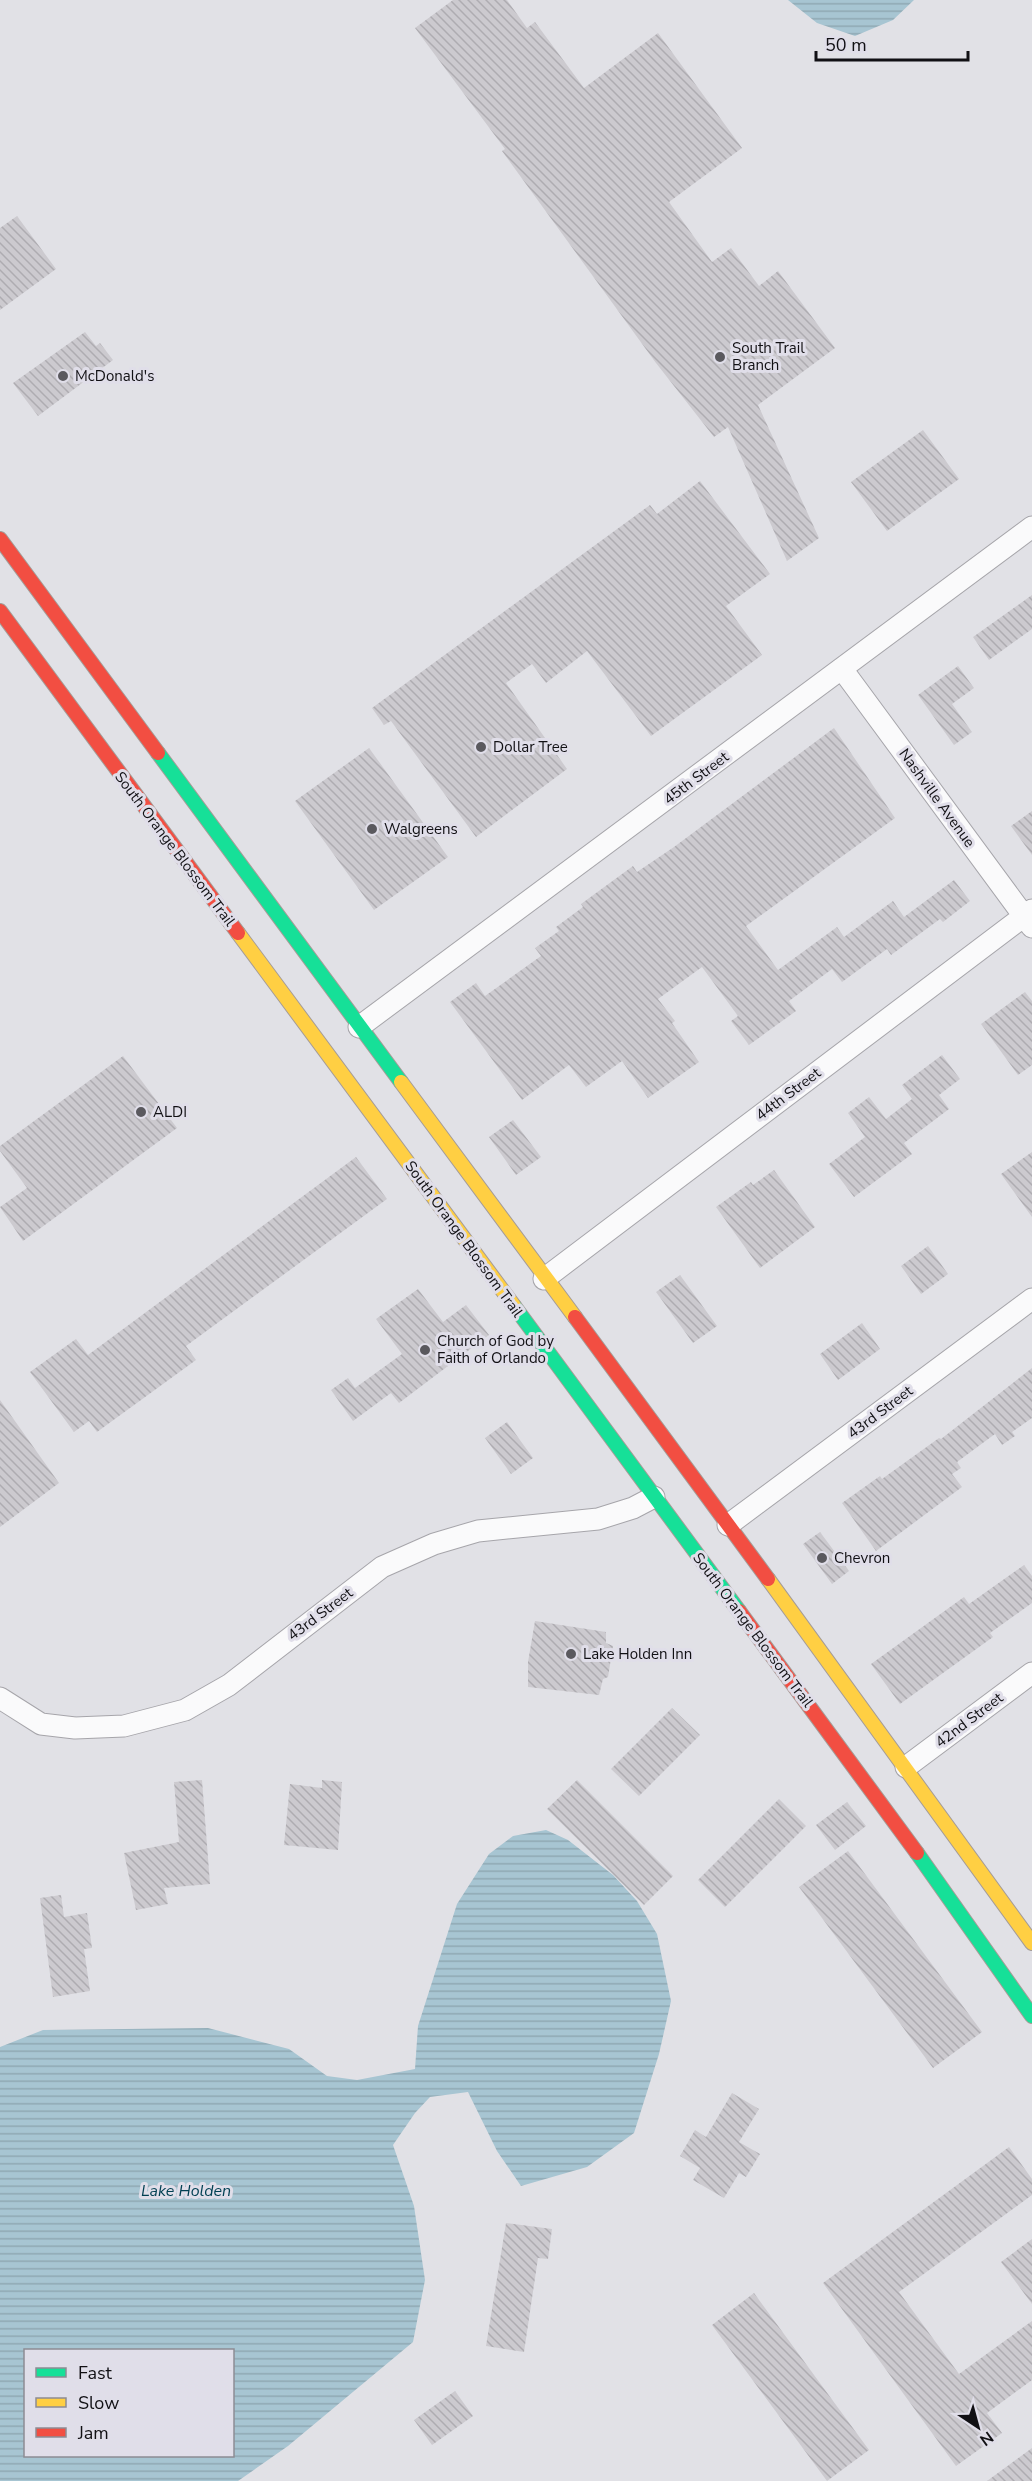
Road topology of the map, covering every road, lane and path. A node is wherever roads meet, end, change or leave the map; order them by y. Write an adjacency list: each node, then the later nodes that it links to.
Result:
1 (1032, 527): 4 (street, 45th Street)
2 (0, 539): 9 (main road)
3 (0, 610): 6 (main road, South Orange Blossom Trail)
4 (842, 669): 5 (street, Nashville Avenue); 9 (street, 45th Street)
5 (1029, 918): 12 (street, 44th Street)
6 (253, 954): 7 (main road); 14 (main road, South Orange Blossom Trail)
7 (297, 989)
8 (333, 1017): 9 (main road)
9 (359, 1028): 11 (main road)
10 (382, 1080): 11 (main road)
11 (420, 1110): 12 (main road)
12 (544, 1279): 15 (main road)
13 (1032, 1299): 15 (street, 43rd Street)
14 (654, 1497): 17 (street, 43rd Street); 20 (main road, South Orange Blossom Trail)
15 (728, 1525): 18 (main road)
16 (1032, 1673): 18 (street, 42nd Street)
17 (0, 1698)
18 (906, 1767): 19 (main road)
19 (1032, 1943)
20 (1011, 1987): 21 (main road); 22 (main road, South Orange Blossom Trail)
21 (1032, 2000)
22 (1032, 2016)

